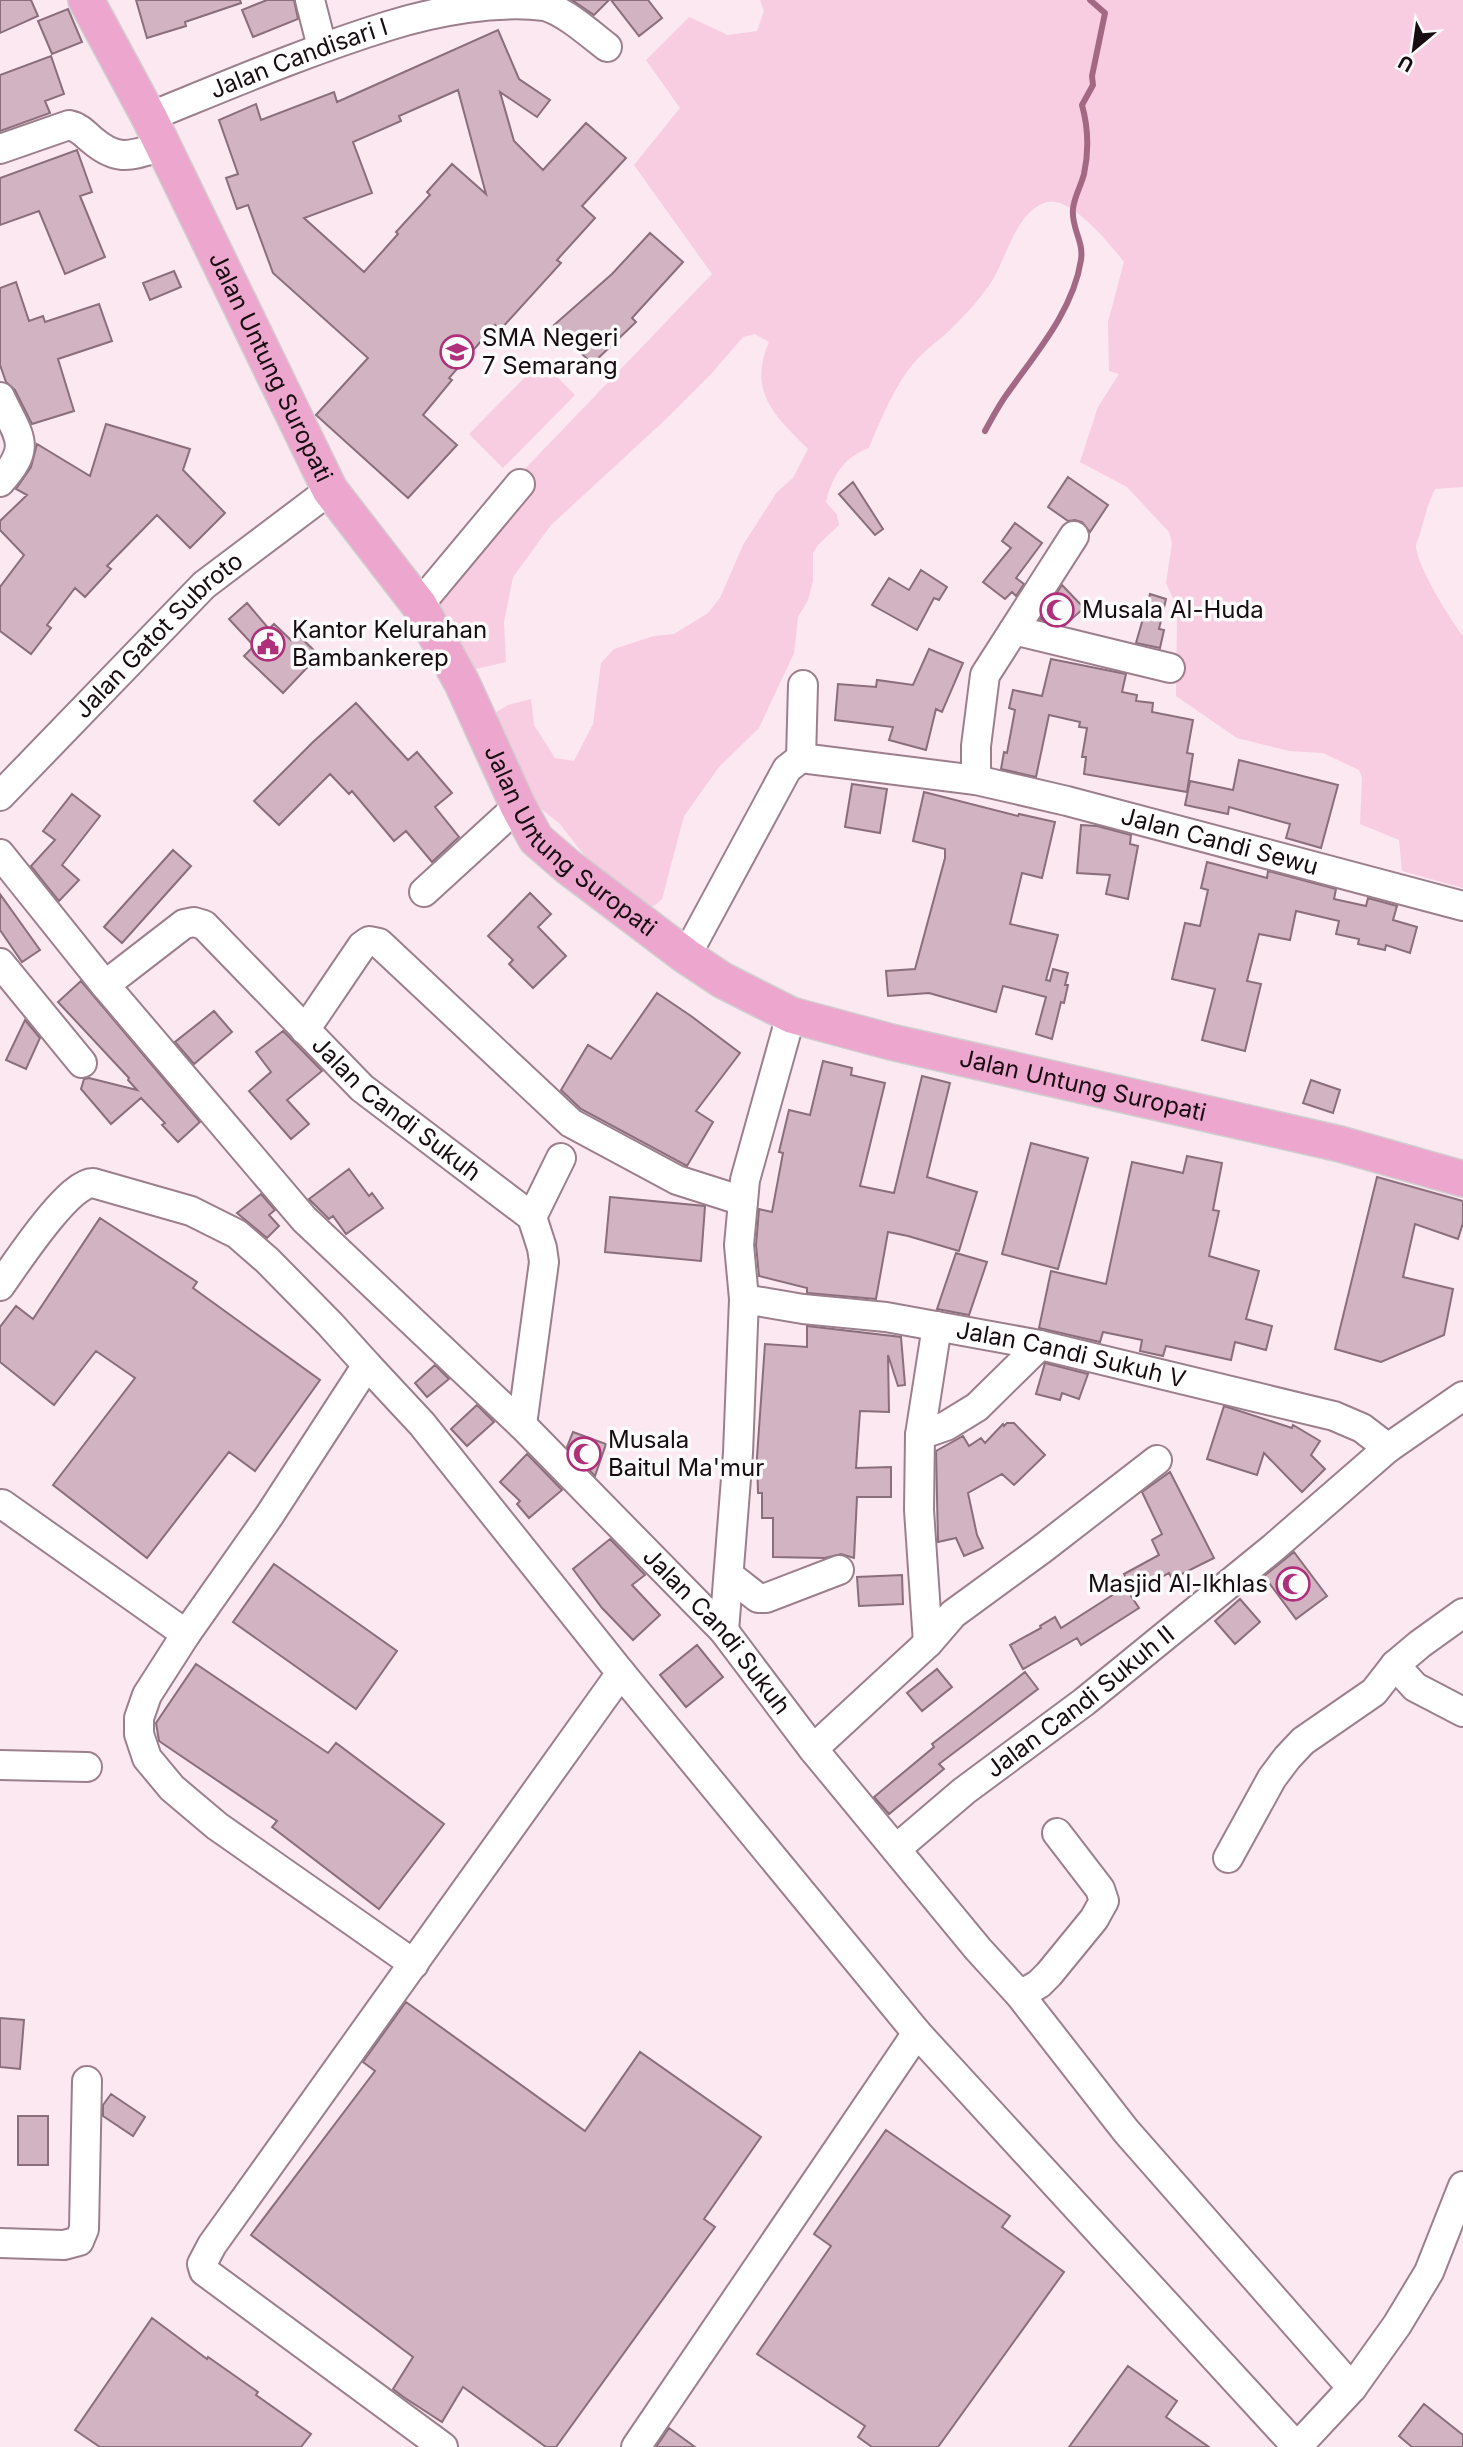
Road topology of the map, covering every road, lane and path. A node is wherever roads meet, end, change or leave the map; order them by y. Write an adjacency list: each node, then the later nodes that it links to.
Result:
1 (86, 0): 5 (main road, Jalan Untung Suropati)
2 (310, 0): 3 (street)
3 (322, 47): 4 (street, Jalan Candisari I); 5 (street, Jalan Candisari I)
4 (607, 47)
5 (156, 131): 6 (street, Jalan Candisari I); 10 (main road, Jalan Untung Suropati)
6 (0, 149)
7 (0, 397): 8 (street)
8 (0, 482)
9 (520, 484): 12 (street)
10 (330, 490): 12 (main road, Jalan Untung Suropati); 18 (street, Jalan Gatot Subroto)
11 (1074, 536): 13 (street)
12 (419, 605): 19 (main road, Jalan Untung Suropati)
13 (1014, 630): 14 (street); 17 (street)
14 (1170, 668)
15 (803, 685): 16 (street)
16 (801, 758): 17 (street, Jalan Candi Sewu); 23 (street)
17 (975, 780): 22 (street, Jalan Candi Sewu)
18 (0, 796)
19 (518, 806): 21 (street); 23 (main road, Jalan Untung Suropati)
20 (0, 854): 25 (street, Jalan Candi Sukuh)
21 (424, 892)
22 (1463, 906)
23 (686, 956): 26 (main road, Jalan Untung Suropati)
24 (0, 963): 28 (street)
25 (105, 985): 27 (street, Jalan Candi Sukuh); 39 (street, Jalan Candi Sukuh)
26 (791, 1015): 30 (main road, Jalan Untung Suropati); 31 (street)
27 (305, 1030): 31 (street); 32 (street, Jalan Candi Sukuh)
28 (82, 1063)
29 (561, 1158): 32 (street)
30 (1463, 1178)
31 (743, 1200): 34 (street)
32 (532, 1217): 39 (street)
33 (0, 1286): 37 (street)
34 (744, 1299): 35 (street, Jalan Candi Sukuh V); 45 (street)
35 (937, 1326): 36 (street, Jalan Candi Sukuh V); 40 (street)
36 (1040, 1345): 40 (street); 41 (street, Jalan Candi Sukuh V)
37 (367, 1365): 48 (street); 51 (street)
38 (1463, 1396): 41 (street, Jalan Candi Sukuh II)
39 (522, 1425): 47 (street, Jalan Candi Sukuh)
40 (920, 1435): 49 (street)
41 (1388, 1448): 57 (street, Jalan Candi Sukuh II)
42 (1157, 1460): 49 (street)
43 (2, 1504): 48 (street)
44 (839, 1570): 45 (street)
45 (730, 1576): 47 (street)
46 (1463, 1613): 50 (street)
47 (724, 1631): 53 (street, Jalan Candi Sukuh)
48 (186, 1634): 59 (street)
49 (928, 1643): 53 (street)
50 (1395, 1665): 52 (street); 58 (street)
51 (621, 1673): 59 (street); 61 (street)
52 (1463, 1713)
53 (813, 1749): 57 (street, Jalan Candi Sukuh)
54 (0, 1765): 55 (street)
55 (87, 1767)
56 (1057, 1833): 60 (street)
57 (896, 1849): 60 (street, Jalan Candi Sukuh)
58 (1228, 1858)
59 (414, 1964): 66 (street)
60 (1020, 1995): 65 (street, Jalan Candi Sukuh)
61 (917, 2033): 67 (street); 68 (street)
62 (87, 2081): 64 (street)
63 (1463, 2186): 65 (street)
64 (0, 2243)
65 (1352, 2388): 68 (street)
66 (443, 2447)
67 (636, 2447)
68 (1297, 2447)

